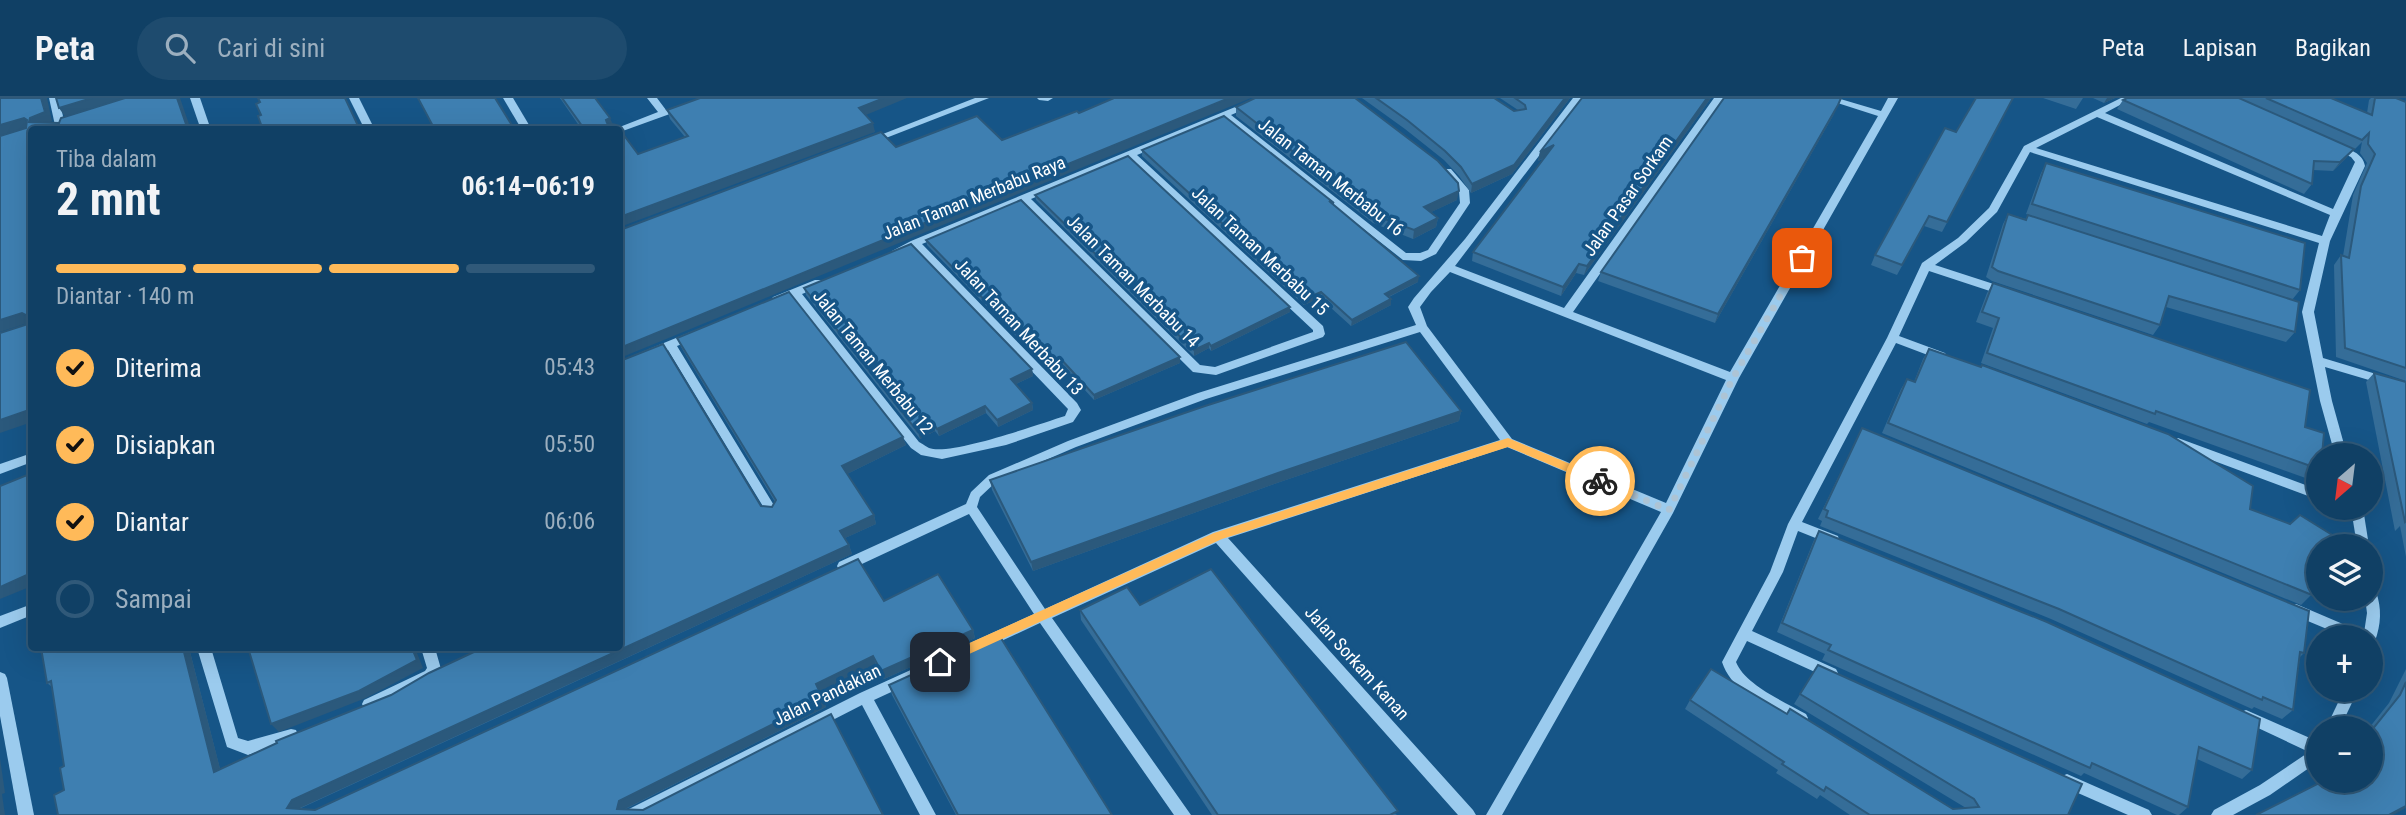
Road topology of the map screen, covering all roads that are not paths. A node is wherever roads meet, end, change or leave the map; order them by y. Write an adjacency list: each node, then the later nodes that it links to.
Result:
1 (54, 98): 21 (street)
2 (195, 98): 23 (street)
3 (354, 98): 24 (street)
4 (508, 98): 25 (street)
5 (652, 98): 16 (street)
6 (709, 98): 16 (street)
7 (984, 98): 28 (street)
8 (1042, 98): 9 (street)
9 (1048, 98)
10 (1265, 98): 18 (street, Jalan Taman Merbabu Raya)
11 (1578, 98): 40 (street)
12 (1719, 98): 47 (street, Jalan Pasar Sorkam)
13 (1827, 98): 19 (street)
14 (1893, 98): 19 (street)
15 (2128, 98): 17 (street)
16 (664, 113): 26 (street)
17 (2099, 114): 29 (street); 35 (street)
18 (1225, 115): 30 (street, Jalan Taman Merbabu Raya); 31 (street, Jalan Taman Merbabu 16)
19 (1884, 115): 56 (street)
20 (72, 121): 22 (street)
21 (57, 126)
22 (60, 126)
23 (205, 126)
24 (368, 126)
25 (525, 126)
26 (623, 128)
27 (2332, 145): 35 (street)
28 (854, 146)
29 (2027, 148): 33 (street); 36 (street)
30 (1130, 154): 32 (street, Jalan Taman Merbabu Raya); 52 (street, Jalan Taman Merbabu 15)
31 (1442, 166)
32 (1024, 198): 37 (street, Jalan Taman Merbabu Raya); 52 (street, Jalan Taman Merbabu 14)
33 (1993, 210): 34 (street); 39 (street)
34 (2006, 214)
35 (2336, 214): 36 (street)
36 (2325, 241): 46 (street)
37 (915, 243): 38 (street, Jalan Taman Merbabu Raya); 61 (street, Jalan Taman Merbabu 13)
38 (891, 253)
39 (1926, 266): 43 (street); 50 (street)
40 (1449, 268): 47 (street); 48 (street)
41 (831, 278): 42 (street)
42 (795, 293): 44 (street); 61 (street, Jalan Taman Merbabu 12)
43 (2016, 296)
44 (770, 303)
45 (2295, 308): 46 (street)
46 (2308, 312): 53 (street)
47 (1566, 314): 56 (street)
48 (1422, 327): 62 (street); 67 (street)
49 (708, 329): 51 (street)
50 (1893, 338): 54 (street); 70 (street)
51 (670, 344): 55 (street); 68 (street)
52 (1264, 356)
53 (2320, 361): 57 (street); 59 (street)
54 (1957, 362)
55 (623, 364)
56 (1733, 378): 69 (street)
57 (2406, 387)
58 (2313, 396): 59 (street)
59 (2326, 401): 63 (street)
60 (2164, 438): 66 (street)
61 (1006, 440)
62 (1508, 442): 69 (street); 71 (street, Jalan Pandakian)
63 (2338, 443)
64 (28, 458): 65 (street)
65 (0, 469)
66 (2306, 490)
67 (971, 508): 73 (street); 76 (street)
68 (771, 510)
69 (1669, 510): 97 (street)
70 (1794, 524): 72 (street); 79 (street)
71 (1218, 536): 76 (street, Jalan Pandakian); 96 (street, Jalan Sorkam Kanan)
72 (1844, 544)
73 (833, 571)
74 (2285, 606): 78 (street)
75 (28, 611): 77 (street)
76 (1041, 614): 84 (street, Jalan Pandakian); 95 (street)
77 (0, 622)
78 (2331, 625)
79 (1744, 634): 83 (street); 87 (street)
80 (205, 651): 88 (street)
81 (429, 651): 86 (street)
82 (0, 678): 92 (street)
83 (1844, 680)
84 (865, 697): 93 (street, Jalan Pandakian); 94 (street)
85 (2232, 710): 89 (street)
86 (349, 713)
87 (1812, 725)
88 (303, 731)
89 (2306, 745)
90 (2306, 760): 99 (street)
91 (2056, 775): 98 (street)
92 (26, 815)
93 (632, 815)
94 (928, 815)
95 (1183, 815)
96 (1468, 815)
97 (1494, 815)
98 (2144, 815)
99 (2219, 815)

